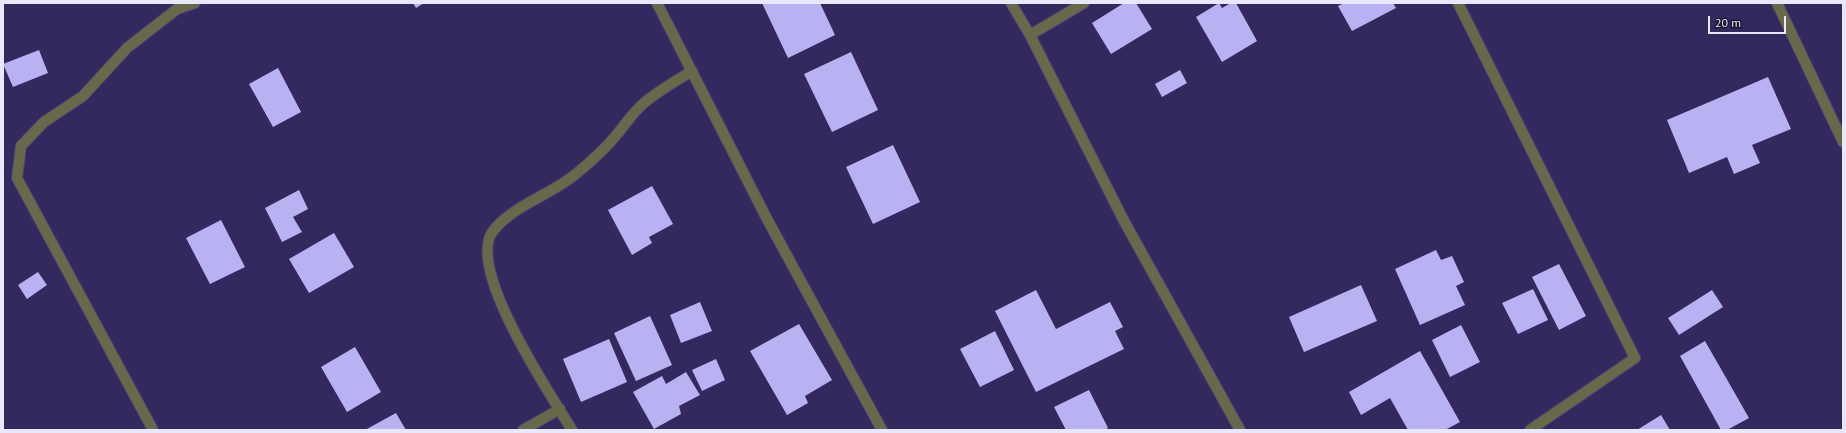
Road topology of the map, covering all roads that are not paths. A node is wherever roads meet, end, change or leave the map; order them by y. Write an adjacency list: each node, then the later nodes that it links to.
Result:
1 (195, 3): 11 (street)
2 (657, 3): 8 (street)
3 (1011, 3): 7 (street)
4 (1084, 3): 7 (street)
5 (1458, 3): 16 (street)
6 (1777, 3): 9 (street)
7 (1030, 35): 15 (street)
8 (692, 71): 10 (street); 14 (street)
9 (1843, 142)
10 (560, 409): 12 (street); 13 (street)
11 (153, 430)
12 (523, 430)
13 (572, 430)
14 (882, 430)
15 (1240, 430)
16 (1530, 430)

